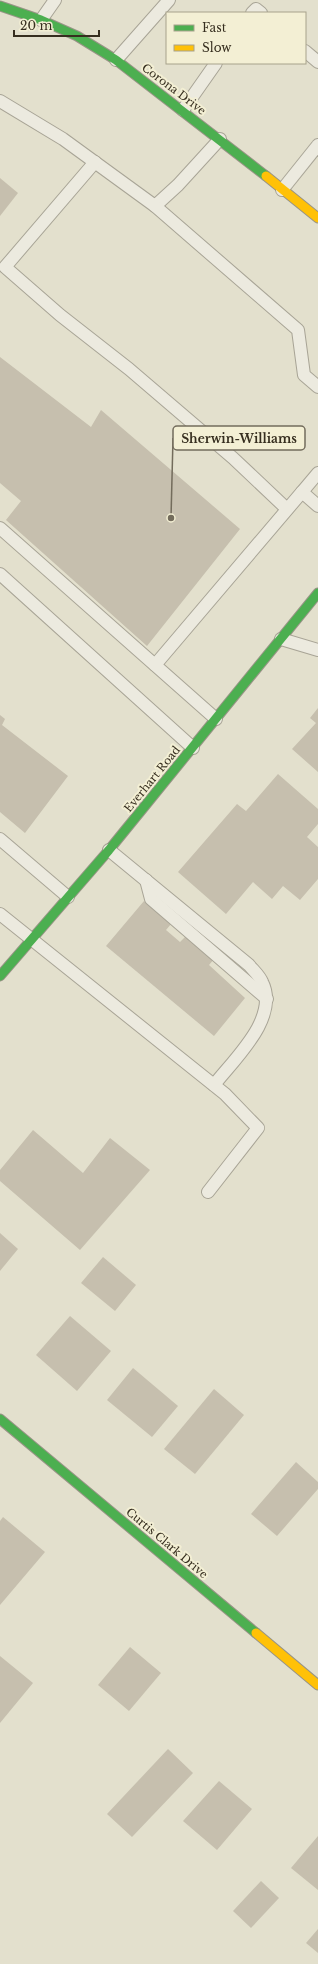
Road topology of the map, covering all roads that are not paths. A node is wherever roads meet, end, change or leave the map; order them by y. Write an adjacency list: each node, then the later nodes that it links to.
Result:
1 (56, 0): 4 (lane)
2 (169, 0): 6 (lane)
3 (0, 6): 4 (street, Corona Drive)
4 (41, 20): 6 (street, Corona Drive)
5 (306, 52): 7 (lane)
6 (116, 60): 10 (street, Corona Drive)
7 (318, 62)
8 (215, 64): 10 (lane)
9 (0, 101): 13 (lane)
10 (183, 110): 11 (street, Corona Drive)
11 (220, 139): 14 (street, Corona Drive); 15 (lane)
12 (318, 145): 14 (lane)
13 (95, 162): 15 (lane); 21 (lane)
14 (282, 190): 16 (street, Corona Drive)
15 (155, 206): 17 (lane)
16 (318, 218)
17 (318, 387)
18 (318, 473): 19 (lane)
19 (302, 492): 20 (lane); 21 (lane)
20 (318, 506)
21 (287, 509): 27 (lane)
22 (0, 528): 27 (lane)
23 (0, 574): 29 (lane)
24 (318, 592): 25 (street, Everhart Road)
25 (281, 639): 26 (lane); 28 (street, Everhart Road)
26 (318, 650)
27 (155, 665): 28 (lane)
28 (216, 719): 29 (street, Everhart Road)
29 (193, 748): 31 (street, Everhart Road)
30 (0, 839): 32 (lane)
31 (109, 850): 32 (street, Everhart Road); 36 (lane)
32 (68, 897): 34 (street, Everhart Road)
33 (0, 914): 34 (lane)
34 (31, 939): 35 (street, Everhart Road); 36 (lane)
35 (0, 976)
36 (214, 1085): 37 (lane)
37 (208, 1192)
38 (0, 1419): 39 (street, Curtis Clark Drive)
39 (318, 1685)

